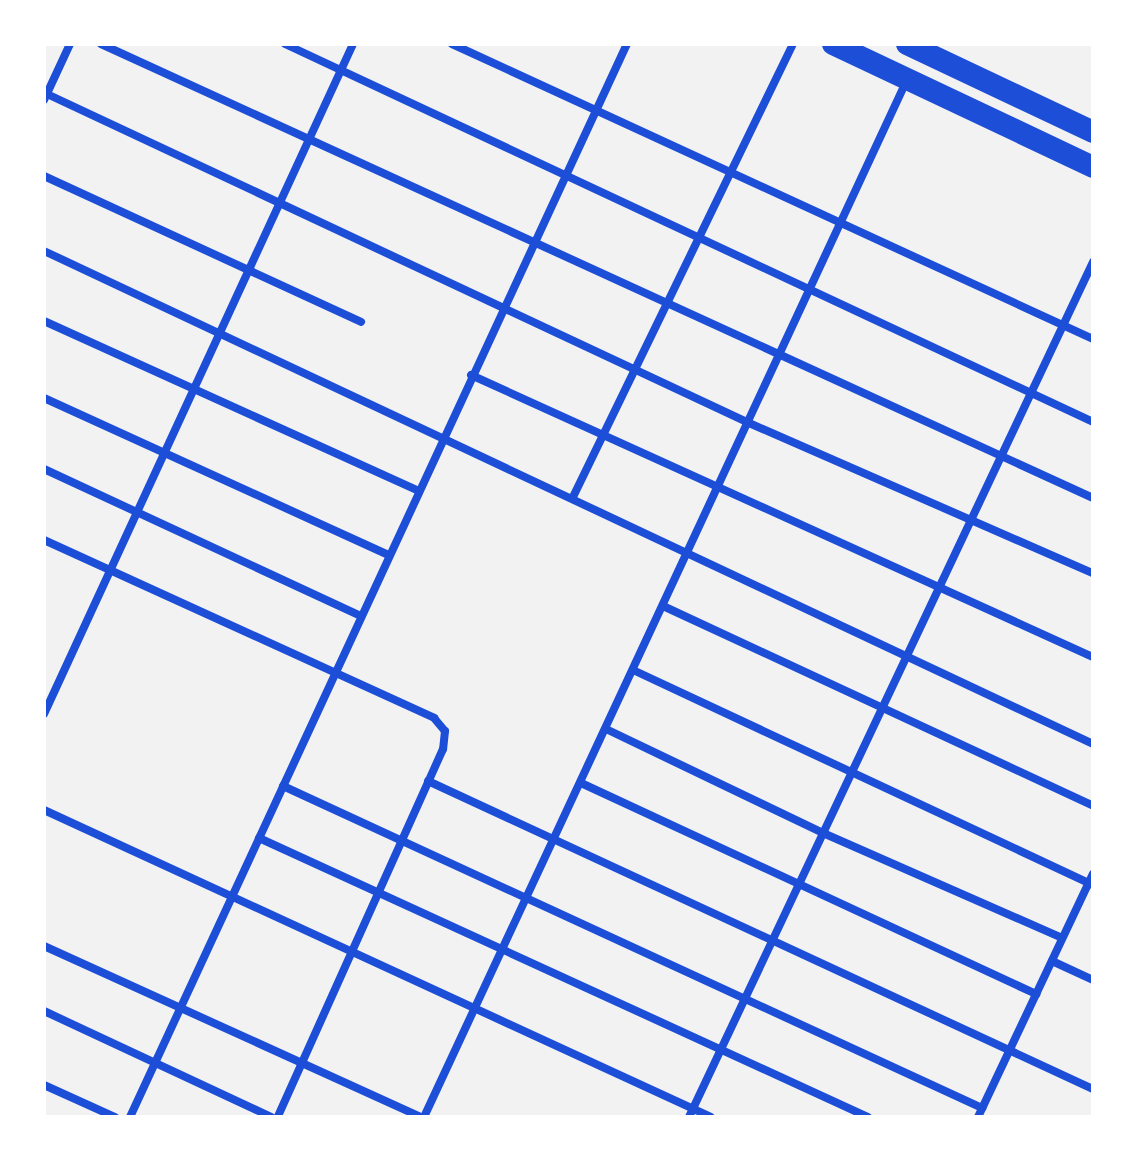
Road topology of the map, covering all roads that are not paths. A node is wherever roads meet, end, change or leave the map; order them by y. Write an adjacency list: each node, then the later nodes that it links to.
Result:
1 (70, 44): 12 (street)
2 (101, 44): 15 (street)
3 (285, 44): 10 (street)
4 (353, 44): 10 (street)
5 (452, 44): 13 (street)
6 (627, 44): 13 (street)
7 (793, 44): 17 (street)
8 (833, 44): 11 (highway)
9 (907, 44): 14 (highway)
10 (341, 69): 15 (street); 19 (street)
11 (908, 79): 16 (highway); 21 (street)
12 (46, 97): 20 (street)
13 (596, 109): 17 (street); 19 (street)
14 (1093, 132)
15 (308, 139): 20 (street); 23 (street)
16 (1093, 167)
17 (731, 171): 21 (street); 22 (street)
18 (44, 176): 26 (street)
19 (564, 176): 22 (street); 23 (street)
20 (278, 204): 26 (street); 29 (street)
21 (840, 225): 27 (street); 32 (street)
22 (700, 236): 27 (street); 28 (street)
23 (535, 239): 28 (street); 29 (street)
24 (44, 251): 33 (street)
25 (1093, 262): 32 (street)
26 (247, 268): 31 (street); 33 (street)
27 (811, 287): 35 (street); 39 (street)
28 (668, 303): 35 (street); 36 (street)
29 (503, 309): 36 (street); 37 (street)
30 (44, 321): 38 (street)
31 (361, 322)
32 (1062, 325): 34 (street); 39 (street)
33 (218, 332): 38 (street); 43 (street)
34 (1093, 339)
35 (780, 355): 42 (street); 46 (street)
36 (636, 369): 42 (street); 44 (street)
37 (471, 375): 43 (street); 44 (street)
38 (190, 391): 45 (street); 49 (street)
39 (1028, 393): 41 (street); 46 (street)
40 (44, 398): 45 (street)
41 (1093, 422)
42 (749, 423): 48 (street); 53 (street)
43 (442, 436): 49 (street); 50 (street)
44 (603, 437): 48 (street); 50 (street)
45 (164, 451): 52 (street); 56 (street)
46 (997, 456): 51 (street); 53 (street)
47 (44, 469): 52 (street)
48 (719, 488): 55 (street); 59 (street)
49 (417, 490): 56 (street)
50 (573, 497): 55 (street)
51 (1093, 498)
52 (136, 511): 57 (street); 61 (street)
53 (967, 520): 58 (street); 59 (street)
54 (44, 540): 57 (street)
55 (688, 552): 60 (street); 62 (street)
56 (388, 555): 61 (street)
57 (109, 571): 65 (street); 67 (street)
58 (1093, 573)
59 (937, 586): 62 (street); 63 (street)
60 (663, 606): 64 (street); 66 (street)
61 (360, 616): 65 (street)
62 (905, 657): 66 (street); 69 (street)
63 (1093, 657)
64 (633, 670): 68 (street); 70 (street)
65 (334, 673): 71 (street); 73 (street)
66 (880, 711): 70 (street); 74 (street)
67 (44, 714)
68 (606, 729): 72 (street); 76 (street)
69 (1093, 744)
70 (851, 774): 76 (street); 80 (street)
71 (428, 781): 78 (street); 79 (street)
72 (581, 783): 79 (street); 81 (street)
73 (283, 786): 77 (street); 78 (street)
74 (1093, 806)
75 (44, 810): 83 (street)
76 (823, 833): 81 (street); 85 (street)
77 (259, 838): 82 (street); 83 (street)
78 (401, 840): 82 (street); 84 (street)
79 (554, 841): 84 (street); 86 (street)
80 (1092, 881): 85 (street)
81 (798, 887): 86 (street); 92 (street)
82 (378, 893): 88 (street); 89 (street)
83 (232, 895): 88 (street); 95 (street)
84 (527, 898): 89 (street); 93 (street)
85 (1062, 938): 90 (street)
86 (773, 941): 93 (street); 98 (street)
87 (44, 946): 95 (street)
88 (352, 948): 94 (street); 99 (street)
89 (503, 950): 94 (street); 97 (street)
90 (1052, 961): 91 (street); 92 (street)
91 (1093, 980)
92 (1036, 994): 98 (street)
93 (746, 998): 97 (street); 103 (street)
94 (475, 1007): 104 (street); 109 (street)
95 (180, 1009): 99 (street); 100 (street)
96 (44, 1011): 100 (street)
97 (722, 1048): 104 (street); 111 (street)
98 (1009, 1051): 102 (street); 103 (street)
99 (301, 1062): 108 (street); 109 (street)
100 (155, 1063): 106 (street); 107 (street)
101 (44, 1085): 105 (street)
102 (1093, 1089)
103 (982, 1108): 112 (street)
104 (691, 1113): 110 (street)
105 (115, 1117)
106 (130, 1117)
107 (271, 1117)
108 (278, 1117)
109 (423, 1117)
110 (711, 1117)
111 (868, 1117)
112 (978, 1117)

